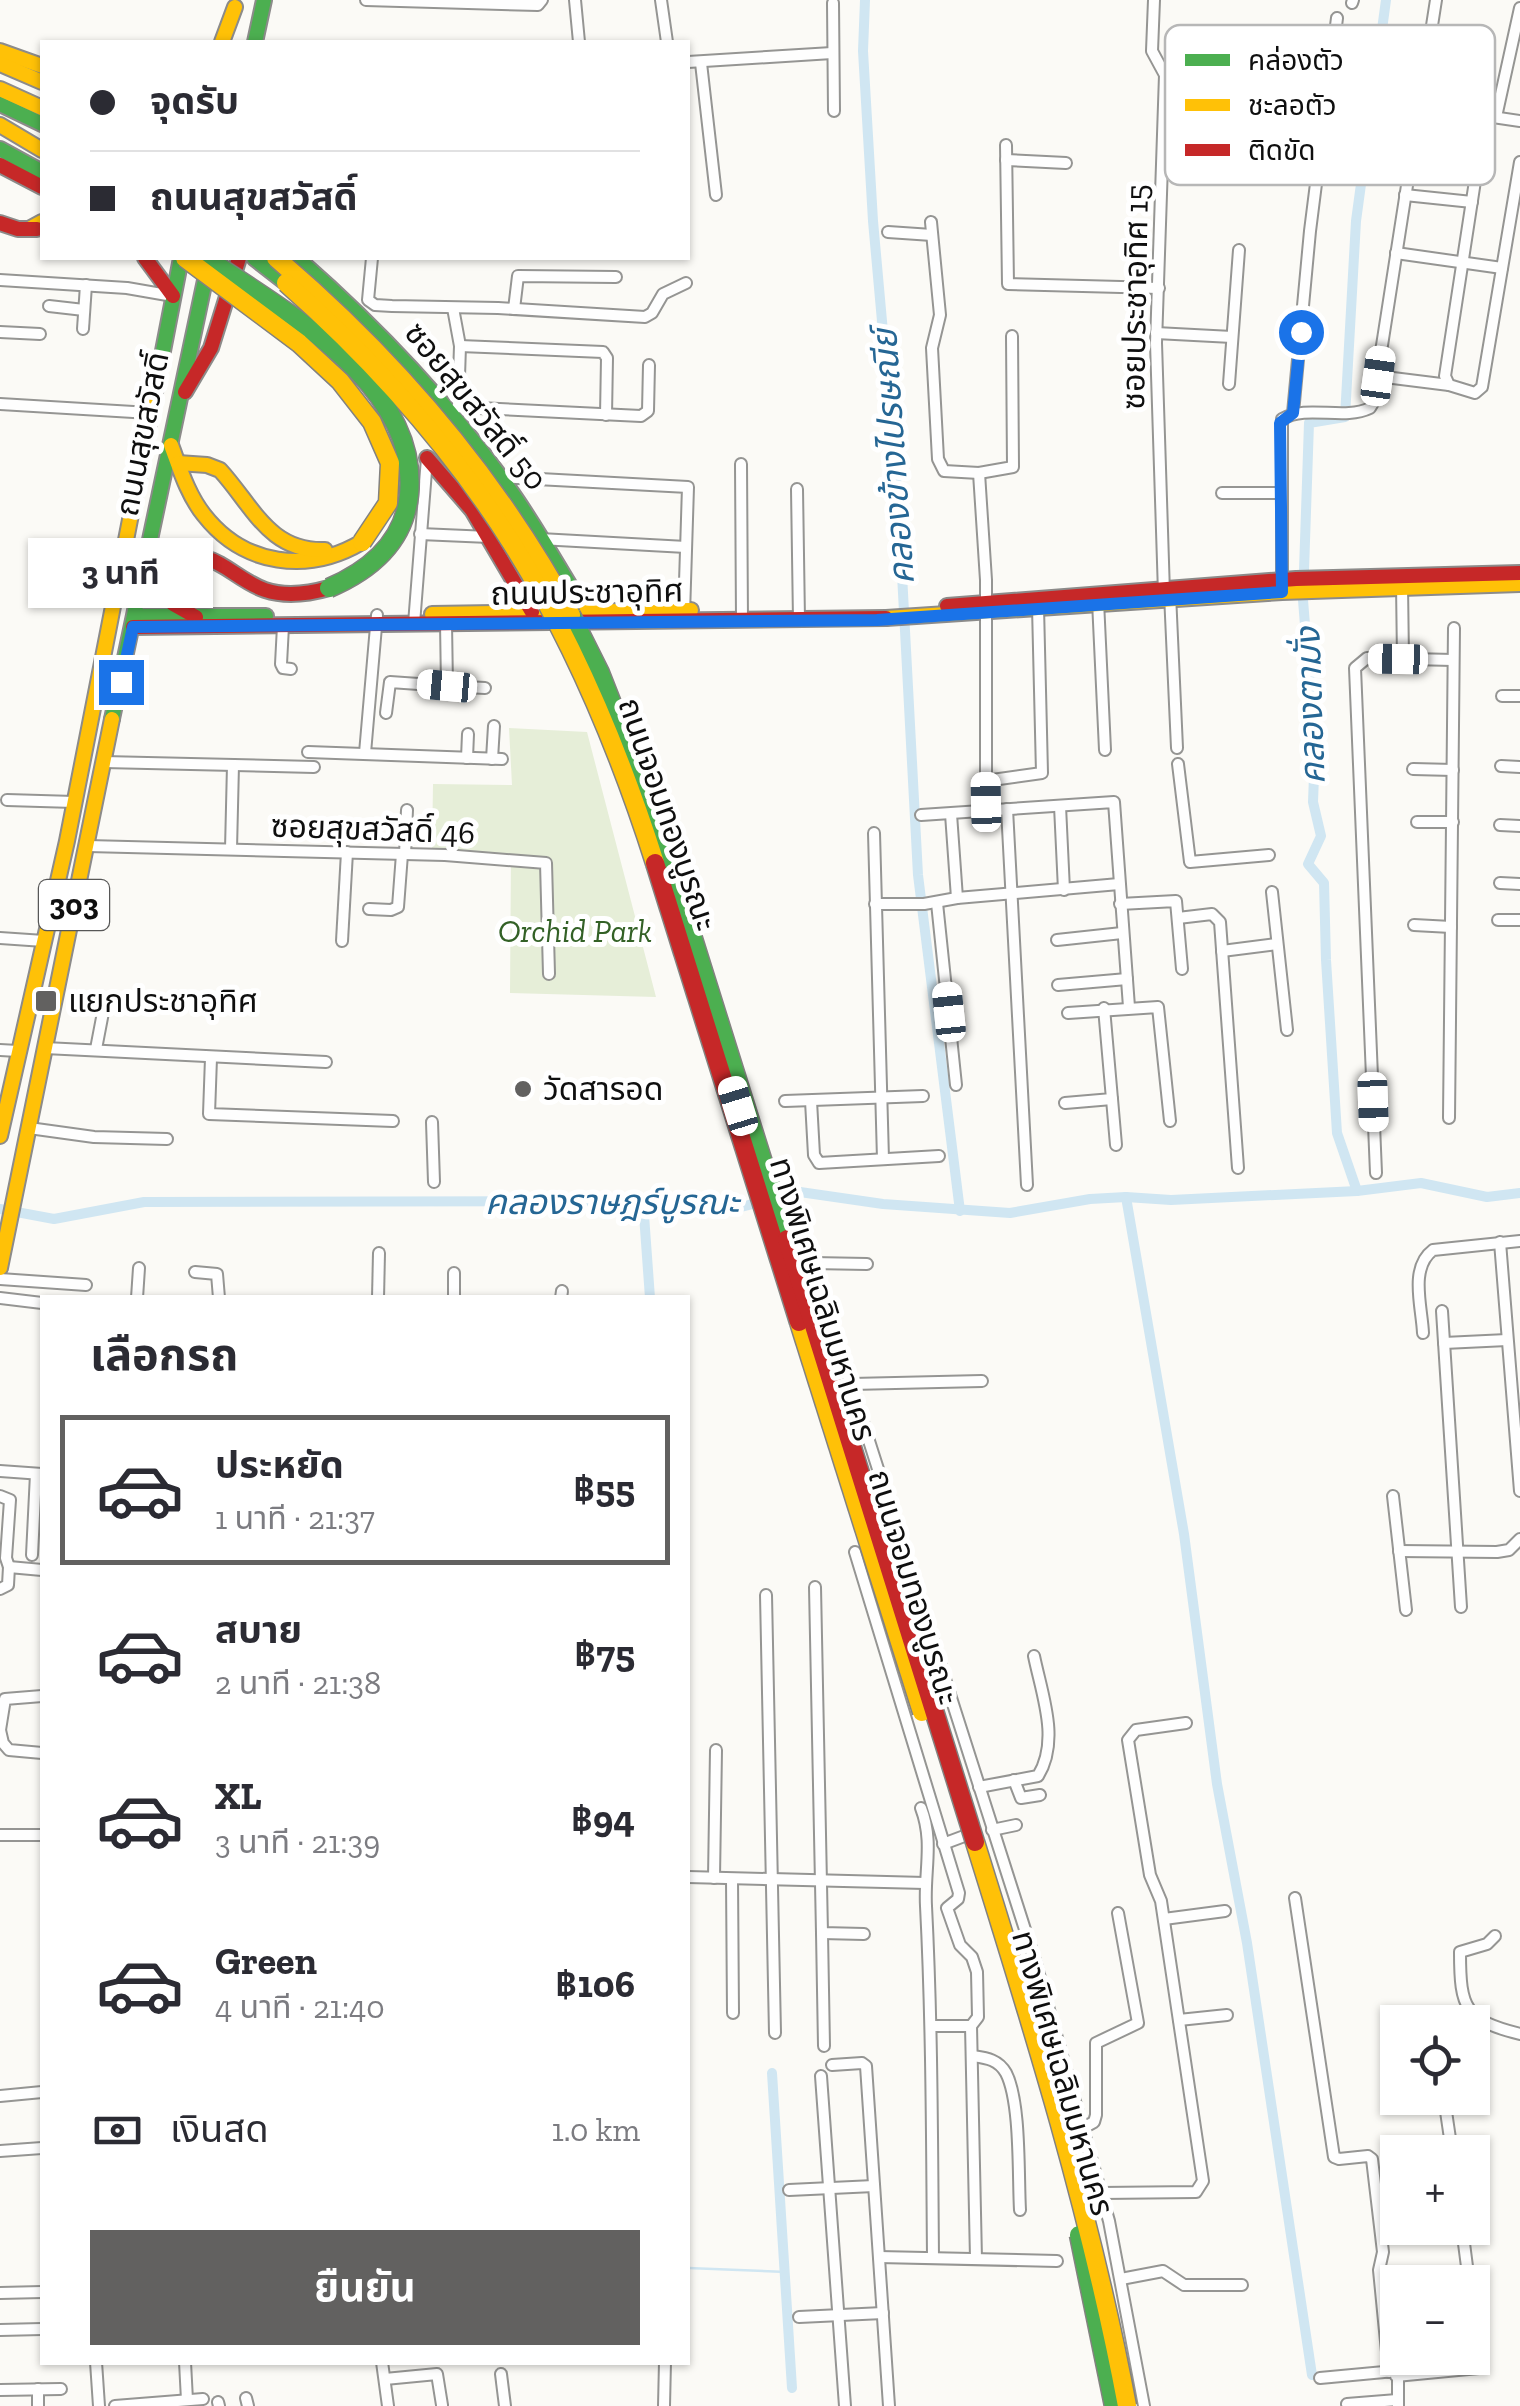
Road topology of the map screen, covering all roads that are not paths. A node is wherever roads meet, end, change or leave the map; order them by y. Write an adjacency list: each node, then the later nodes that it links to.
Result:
1 (264, 0): 16 (main road)
2 (366, 0): 3 (street)
3 (542, 0)
4 (575, 0): 17 (street)
5 (661, 0): 18 (street)
6 (1154, 0): 74 (street, ซอยประชาอุทิศ 15)
7 (1436, 0): 13 (street)
8 (235, 2): 14 (main road); 15 (main road)
9 (833, 3): 20 (street)
10 (1520, 8): 27 (street)
11 (1337, 18): 12 (street)
12 (1336, 25)
13 (1432, 25)
14 (213, 40)
15 (226, 40)
16 (254, 40)
17 (579, 40)
18 (667, 40)
19 (0, 52): 24 (main road)
20 (832, 53): 22 (street); 30 (street)
21 (690, 62): 22 (street)
22 (701, 63): 48 (street)
23 (0, 64): 25 (main road)
24 (40, 65)
25 (40, 81)
26 (0, 89): 29 (main road)
27 (1495, 99)
28 (0, 104): 33 (main road)
29 (40, 107)
30 (834, 111)
31 (1495, 118): 32 (street)
32 (1520, 121)
33 (40, 123)
34 (0, 125): 37 (main road)
35 (1006, 144): 38 (street)
36 (0, 149): 42 (main road)
37 (40, 149)
38 (1006, 160): 39 (street); 74 (street)
39 (1066, 162)
40 (1520, 162): 69 (street)
41 (0, 165): 46 (main road)
42 (40, 171)
43 (1316, 185): 95 (street)
44 (1406, 185): 47 (street)
45 (1476, 185): 49 (street)
46 (40, 187)
47 (1405, 194): 49 (street); 56 (street)
48 (716, 195)
49 (1472, 202): 68 (street)
50 (931, 222): 54 (street)
51 (0, 223): 52 (main road)
52 (39, 226)
53 (888, 232): 54 (street)
54 (932, 236): 100 (street)
55 (1239, 250): 85 (street)
56 (1396, 253): 68 (street); 88 (street)
57 (147, 260): 75 (main road)
58 (172, 260): 106 (main road)
59 (182, 260): 75 (main road, ถนนสุขสวัสดิ์ / 303)
60 (186, 260): 106 (main road, bridge)
61 (208, 260): 91 (main road, ถนนสุขสวัสดิ์ / 303)
62 (211, 260): 110 (main road, bridge)
63 (237, 260): 91 (main road)
64 (256, 260): 365 (main road, ทางพิเศษเฉลิมมหานคร, bridge)
65 (278, 260): 365 (main road, ทางพิเศษเฉลิมมหานคร, bridge)
66 (299, 260): 93 (main road, ซอยสุขสวัสดิ์ 50)
67 (372, 260): 77 (street)
68 (1462, 263): 69 (street); 90 (street)
69 (1502, 268): 90 (street)
70 (616, 277): 79 (street)
71 (0, 280): 73 (street)
72 (686, 283): 79 (street)
73 (86, 285): 75 (street); 78 (street)
74 (1159, 288): 82 (street, ซอยประชาอุทิศ 15)
75 (173, 296): 94 (main road, ถนนสุขสวัสดิ์ / 303)
76 (49, 306): 78 (street)
77 (453, 308): 79 (street); 86 (street)
78 (84, 310): 80 (street)
79 (514, 310)
80 (82, 329)
81 (0, 332): 83 (street)
82 (1156, 333): 85 (street); 116 (street, ซอยประชาอุทิศ 15)
83 (40, 334)
84 (1012, 336): 100 (street)
85 (1232, 338): 89 (street)
86 (460, 346): 93 (street); 96 (street)
87 (648, 366): 96 (street)
88 (1378, 376): 90 (street); 95 (street)
89 (1230, 384)
90 (1449, 384)
91 (179, 400): 97 (main road, ถนนสุขสวัสดิ์ / 303)
92 (0, 404): 94 (street)
93 (455, 410): 96 (street); 101 (main road, ซอยสุขสวัสดิ์ 50)
94 (150, 413): 127 (main road, ถนนสุขสวัสดิ์ / 303)
95 (1293, 413): 103 (street)
96 (606, 414)
97 (174, 454): 106 (main road); 106 (main road); 115 (main road, ถนนสุขสวัสดิ์ / 303)
98 (427, 458): 105 (street); 107 (main road)
99 (741, 464): 123 (street)
100 (979, 473): 118 (street)
101 (501, 476): 108 (main road, ซอยสุขสวัสดิ์ 50); 109 (street)
102 (797, 489): 124 (street)
103 (1280, 493): 104 (street); 114 (street)
104 (1222, 494)
105 (420, 534): 107 (street); 126 (street)
106 (358, 538)
107 (489, 538): 120 (main road)
108 (540, 539): 109 (street); 121 (main road, ซอยสุขสวัสดิ์ 50)
109 (686, 548): 122 (street)
110 (182, 558): 115 (main road); 125 (main road)
111 (1520, 573): 112 (main road, ถนนประชาอุทิศ)
112 (1402, 582): 113 (main road, ถนนประชาอุทิศ); 114 (main road, ถนนประชาอุทิศ); 134 (street)
113 (1520, 584)
114 (1289, 586): 116 (main road, ถนนประชาอุทิศ)
115 (141, 590): 129 (main road, ถนนสุขสวัสดิ์ / 303)
116 (1167, 594): 117 (main road, ถนนประชาอุทิศ); 144 (street, ซอยประชาอุทิศ 15)
117 (1098, 598): 118 (main road, ถนนประชาอุทิศ); 119 (main road, ถนนประชาอุทิศ); 145 (street)
118 (986, 607): 119 (main road, ถนนประชาอุทิศ); 124 (main road, ถนนประชาอุทิศ); 157 (street)
119 (1038, 607): 157 (street)
120 (532, 612): 121 (main road, ถนนประชาอุทิศ); 126 (main road, ถนนประชาอุทิศ)
121 (586, 612): 122 (main road, ถนนประชาอุทิศ)
122 (684, 615): 123 (main road, ถนนประชาอุทิศ); 130 (main road, ถนนประชาอุทิศ)
123 (743, 615): 124 (main road, ถนนประชาอุทิศ)
124 (798, 615)
125 (196, 617): 128 (main road, ถนนประชาอุทิศ); 129 (main road, ถนนประชาอุทิศ)
126 (414, 619): 128 (main road, ถนนประชาอุทิศ); 131 (main road, ถนนประชาอุทิศ)
127 (110, 620): 129 (main road); 159 (main road, ถนนสุขสวัสดิ์ / 303)
128 (377, 620): 132 (main road, ถนนประชาอุทิศ); 147 (street)
129 (134, 622): 132 (main road, ถนนประชาอุทิศ); 149 (main road, ถนนสุขสวัสดิ์ / 303)
130 (568, 622): 131 (main road, ถนนประชาอุทิศ); 249 (street, ถนนจอมทองบูรณะ, bridge)
131 (446, 624): 137 (street)
132 (283, 626): 136 (street)
133 (1454, 628): 135 (street)
134 (1403, 659): 135 (street); 231 (street)
135 (1452, 660): 156 (street)
136 (291, 669)
137 (447, 686): 138 (street); 141 (street)
138 (485, 688)
139 (1502, 696): 140 (street)
140 (1520, 696)
141 (386, 713)
142 (494, 726): 148 (street)
143 (468, 734): 148 (street)
144 (1177, 748)
145 (1105, 750)
146 (308, 752): 147 (street)
147 (365, 753): 148 (street)
148 (466, 758)
149 (104, 762): 151 (street); 171 (main road, ถนนสุขสวัสดิ์ / 303)
150 (1178, 764): 175 (street)
151 (234, 765): 153 (street); 172 (street)
152 (1501, 766): 154 (street)
153 (314, 767)
154 (1520, 767)
155 (1413, 769): 156 (street)
156 (1453, 770): 167 (street)
157 (985, 781): 161 (street)
158 (7, 800): 159 (street)
159 (74, 802): 195 (main road, ถนนสุขสวัสดิ์ / 303)
160 (1060, 806): 163 (street); 177 (street); 179 (street)
161 (986, 809): 163 (street); 164 (street)
162 (407, 810): 174 (street)
163 (1007, 810): 181 (street)
164 (952, 814): 165 (street); 182 (street)
165 (921, 815)
166 (1417, 822): 167 (street)
167 (1453, 822): 191 (street)
168 (1500, 826): 169 (street)
169 (1520, 826)
170 (874, 833): 184 (street)
171 (88, 846): 172 (street, ซอยสุขสวัสดิ์ 46); 208 (main road, ถนนสุขสวัสดิ์ / 303)
172 (231, 849): 173 (street, ซอยสุขสวัสดิ์ 46)
173 (347, 852): 174 (street, ซอยสุขสวัสดิ์ 46); 196 (street)
174 (404, 854): 186 (street); 200 (street, ซอยสุขสวัสดิ์ 46)
175 (1269, 855)
176 (1500, 882): 178 (street)
177 (1119, 884): 179 (street); 185 (street)
178 (1520, 884)
179 (1064, 890): 181 (street)
180 (1272, 892): 197 (street)
181 (1009, 893): 182 (street); 233 (street)
182 (957, 898): 183 (street)
183 (937, 903): 184 (street); 213 (street)
184 (875, 904): 215 (street)
185 (1120, 904): 187 (street); 192 (street)
186 (370, 909)
187 (1178, 918): 198 (street); 199 (street)
188 (1498, 920): 189 (street)
189 (1520, 920)
190 (1414, 926): 191 (street)
191 (1451, 927): 220 (street)
192 (1122, 933): 194 (street); 201 (street)
193 (0, 938): 195 (street)
194 (1057, 940)
195 (44, 941): 210 (main road, ถนนสุขสวัสดิ์ / 303)
196 (342, 941)
197 (1277, 944): 198 (street); 207 (street)
198 (1222, 950): 230 (street)
199 (1182, 968)
200 (549, 974)
201 (1127, 979): 202 (street); 204 (street)
202 (1058, 985)
203 (106, 1002): 209 (street)
204 (1129, 1007): 205 (street); 222 (street)
205 (1104, 1008): 206 (street); 216 (street)
206 (1068, 1012)
207 (1287, 1030)
208 (45, 1048): 209 (street); 224 (main road, ถนนสุขสวัสดิ์ / 303)
209 (96, 1049): 211 (street)
210 (9, 1050): 225 (main road, ถนนสุขสวัสดิ์ / 303)
211 (210, 1058): 212 (street); 221 (street)
212 (326, 1062)
213 (956, 1086)
214 (923, 1096): 215 (street)
215 (880, 1098): 218 (street); 229 (street)
216 (1112, 1099): 219 (street); 227 (street)
217 (785, 1101): 218 (street)
218 (812, 1101): 229 (street)
219 (1065, 1103)
220 (1449, 1118)
221 (393, 1121)
222 (1170, 1121)
223 (432, 1122): 232 (street)
224 (28, 1128): 226 (street); 237 (main road, ถนนสุขสวัสดิ์ / 303)
225 (0, 1136)
226 (168, 1140)
227 (1116, 1145)
228 (940, 1156): 229 (street)
229 (883, 1159)
230 (1238, 1168)
231 (1376, 1173)
232 (434, 1182)
233 (1028, 1184)
234 (1500, 1242): 235 (street); 253 (street); 254 (street)
235 (1520, 1242)
236 (379, 1253): 247 (street)
237 (1, 1263)
238 (866, 1264): 244 (street)
239 (139, 1268): 245 (street)
240 (195, 1272): 246 (street)
241 (454, 1273): 248 (street)
242 (0, 1279): 243 (street)
243 (86, 1285)
244 (822, 1294): 249 (street); 257 (street)
245 (137, 1295)
246 (219, 1295)
247 (378, 1295)
248 (454, 1295)
249 (797, 1296): 289 (street, ถนนจอมทองบูรณะ)
250 (0, 1298): 251 (street)
251 (40, 1303)
252 (1442, 1312): 255 (street)
253 (1423, 1334)
254 (1507, 1340): 255 (street); 260 (street)
255 (1444, 1343): 264 (street)
256 (982, 1381): 257 (street)
257 (852, 1384): 282 (street)
258 (0, 1472): 259 (street)
259 (39, 1474): 267 (street)
260 (1520, 1491)
261 (0, 1496): 268 (street)
262 (1393, 1496): 265 (street)
263 (1520, 1539): 264 (street)
264 (1458, 1550): 265 (street); 273 (street)
265 (1399, 1551): 274 (street)
266 (855, 1552): 290 (street)
267 (32, 1554)
268 (10, 1567): 269 (street); 271 (street)
269 (40, 1570)
270 (815, 1587): 295 (street)
271 (0, 1590)
272 (766, 1595): 294 (street)
273 (1461, 1607)
274 (1406, 1610)
275 (1034, 1656): 281 (street)
276 (40, 1696): 278 (street)
277 (1186, 1724): 300 (street)
278 (0, 1730): 280 (street)
279 (716, 1750): 292 (street)
280 (40, 1753)
281 (1014, 1780): 282 (street); 283 (street)
282 (978, 1787): 286 (street)
283 (1040, 1796)
284 (921, 1808): 296 (street)
285 (1016, 1825): 286 (street)
286 (991, 1828): 289 (street); 317 (street)
287 (0, 1835): 288 (street)
288 (40, 1835)
289 (966, 1835): 290 (street); 365 (street, ถนนจอมทองบูรณะ)
290 (943, 1844): 308 (street)
291 (690, 1876): 292 (street)
292 (714, 1878): 293 (street)
293 (732, 1879): 294 (street); 304 (street)
294 (773, 1879): 295 (street); 309 (street)
295 (822, 1880): 296 (street); 301 (street)
296 (925, 1883): 307 (street)
297 (1294, 1898): 329 (street)
298 (1225, 1911): 300 (street)
299 (1118, 1913): 317 (street)
300 (1164, 1919): 306 (street)
301 (822, 1933): 302 (street); 311 (street)
302 (864, 1934)
303 (1495, 1936): 310 (street)
304 (733, 2012)
305 (1228, 2016): 306 (street)
306 (1179, 2020): 323 (street)
307 (932, 2026): 308 (street); 326 (street)
308 (971, 2026): 312 (street)
309 (775, 2033)
310 (1520, 2034)
311 (824, 2046)
312 (972, 2056): 324 (street); 327 (street)
313 (832, 2065): 320 (street)
314 (821, 2076): 321 (street)
315 (40, 2092): 316 (street)
316 (0, 2096)
317 (1082, 2129): 323 (street)
318 (40, 2148): 319 (street)
319 (0, 2151)
320 (874, 2186): 321 (street); 325 (street)
321 (830, 2188): 322 (street); 335 (street)
322 (789, 2190)
323 (1100, 2193): 330 (street)
324 (1020, 2210)
325 (879, 2258): 326 (street); 334 (street)
326 (933, 2258): 327 (street)
327 (976, 2259): 328 (street)
328 (1057, 2260)
329 (1380, 2277)
330 (1121, 2279): 331 (street); 366 (street)
331 (1242, 2285)
332 (40, 2292): 333 (street)
333 (0, 2294)
334 (883, 2313): 335 (street); 364 (street)
335 (839, 2315): 336 (street); 363 (street)
336 (798, 2317)
337 (40, 2329): 338 (street)
338 (0, 2330)
339 (96, 2365): 358 (street)
340 (184, 2365): 353 (street)
341 (382, 2365): 348 (street)
342 (665, 2365): 362 (street)
343 (437, 2368): 348 (street); 356 (street)
344 (500, 2374): 361 (street)
345 (1380, 2374): 347 (street)
346 (1394, 2375): 354 (street)
347 (1320, 2378)
348 (385, 2380): 360 (street)
349 (38, 2389): 350 (street); 351 (street); 357 (street)
350 (61, 2389)
351 (0, 2390)
352 (202, 2399): 353 (street)
353 (187, 2400): 359 (street)
354 (1398, 2403): 355 (street)
355 (1347, 2404)
356 (442, 2405)
357 (38, 2406)
358 (99, 2406)
359 (115, 2406)
360 (388, 2406)
361 (505, 2406)
362 (664, 2406)
363 (845, 2406)
364 (889, 2406)
365 (1120, 2406)
366 (1144, 2406)

